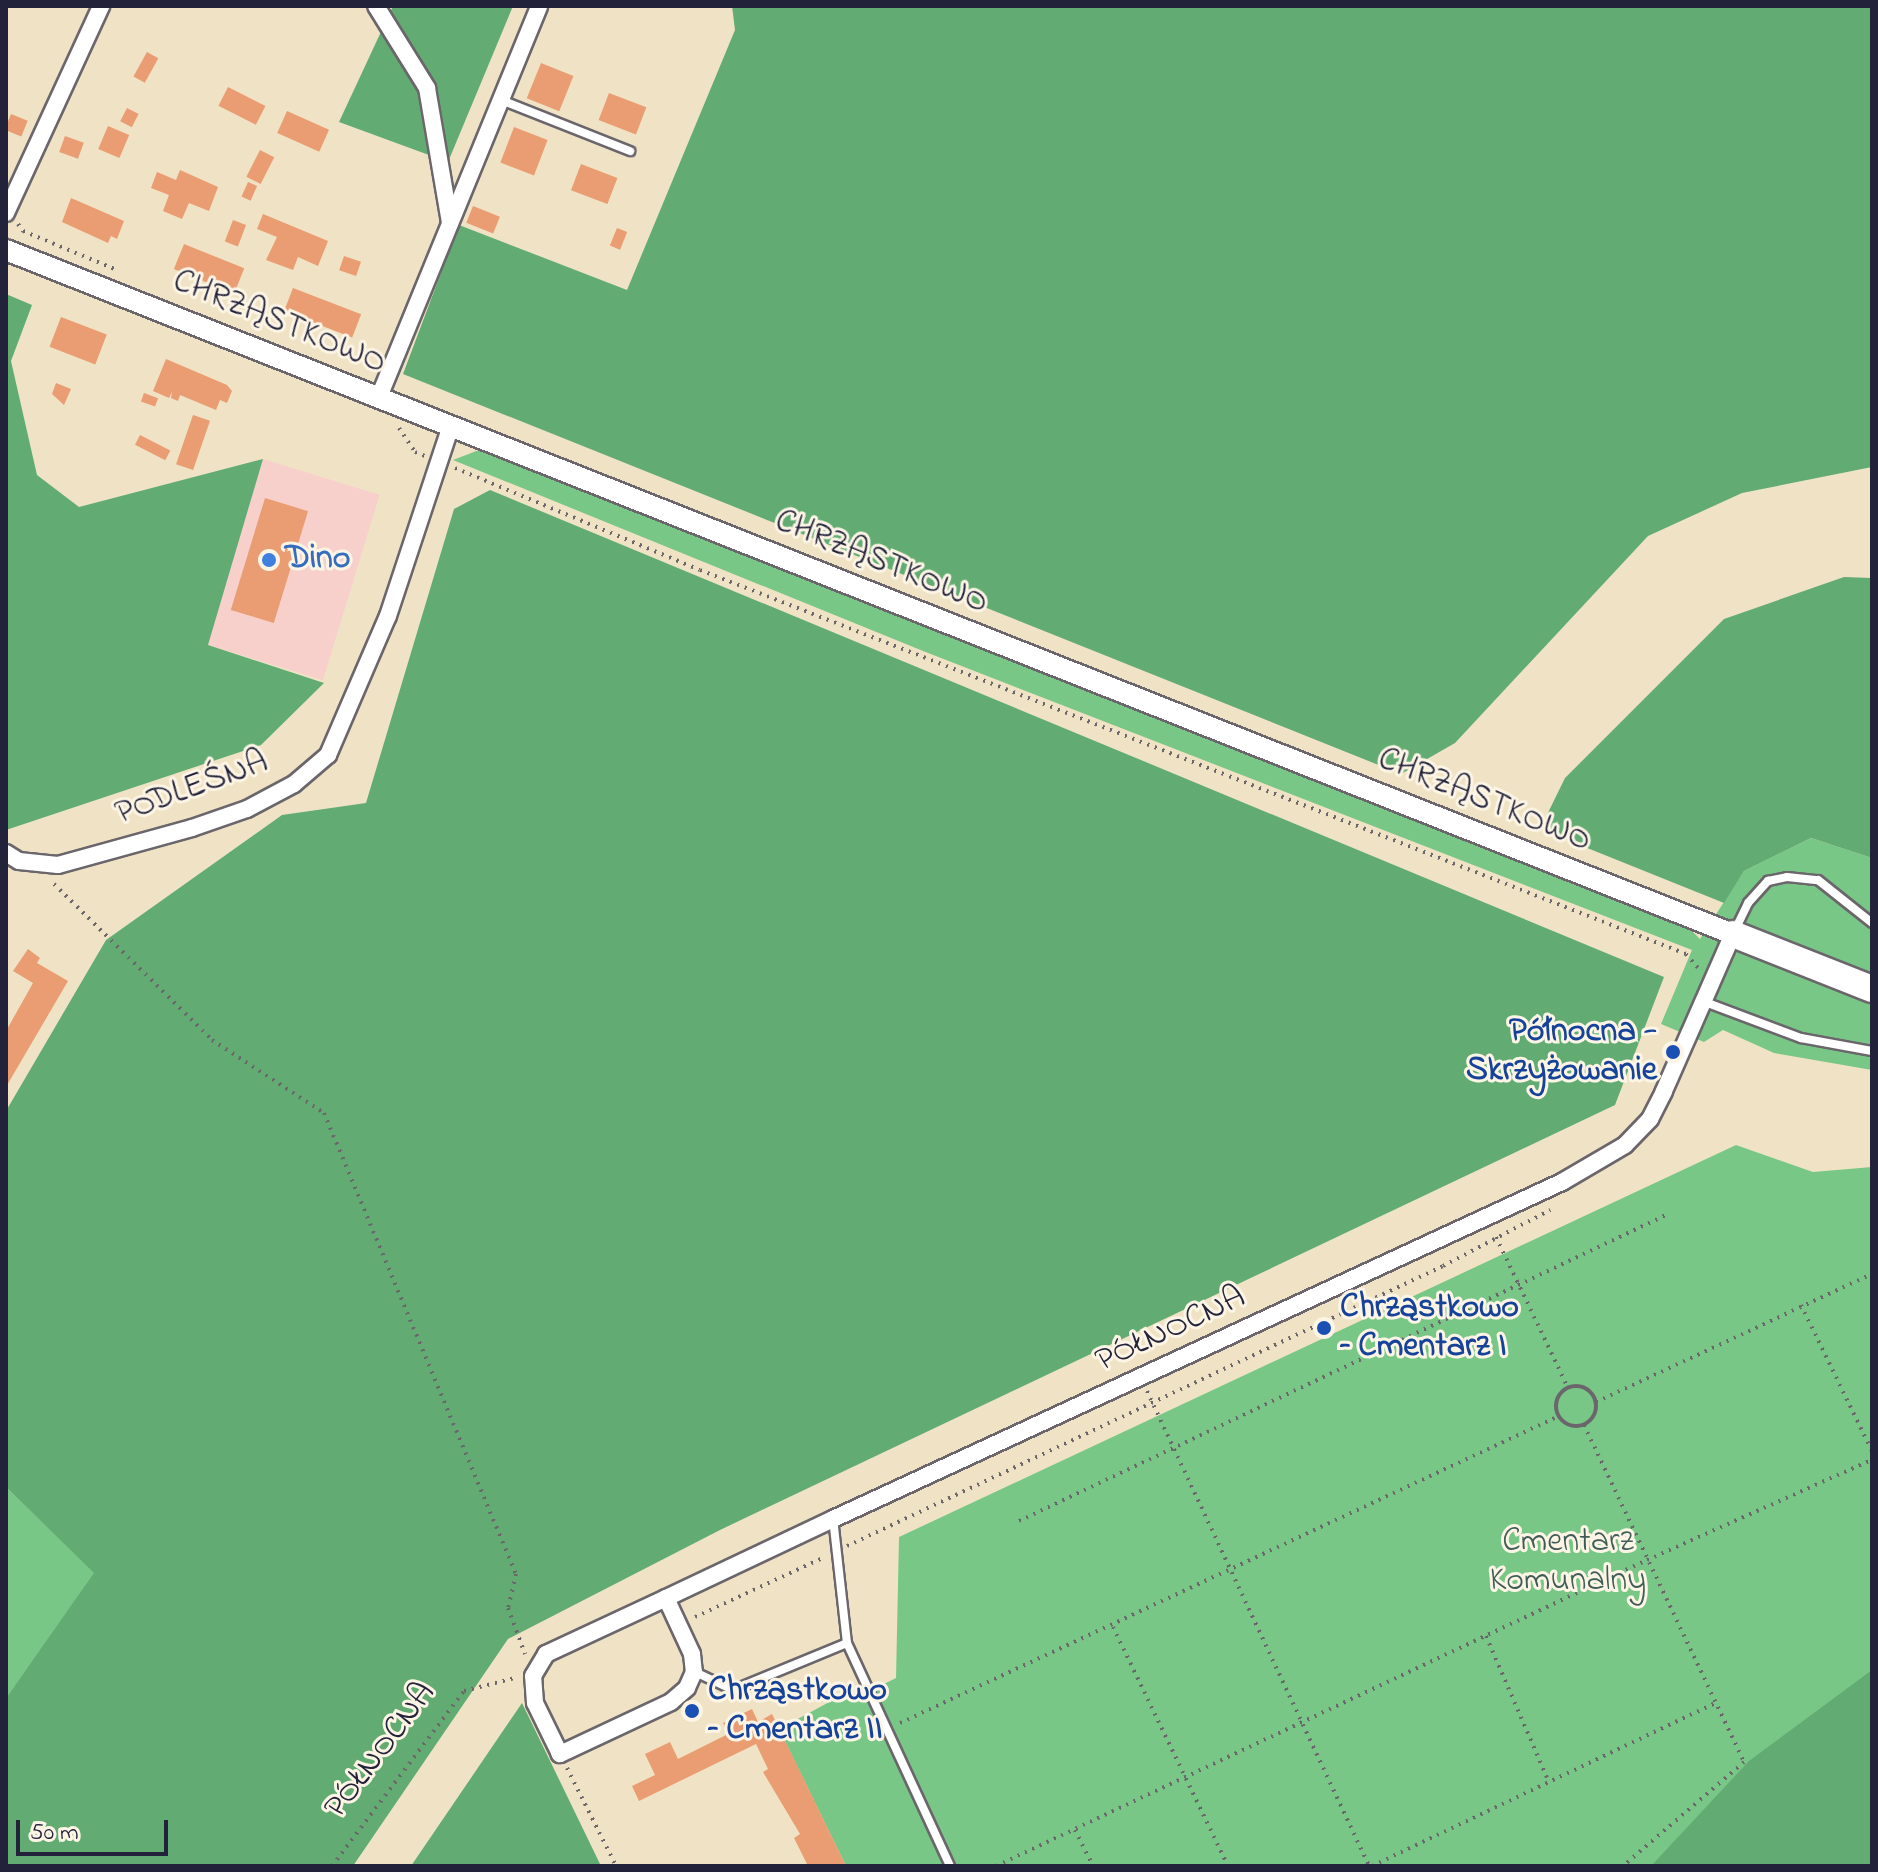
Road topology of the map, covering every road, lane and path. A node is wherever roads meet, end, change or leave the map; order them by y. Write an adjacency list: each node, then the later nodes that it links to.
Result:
1 (101, 6): 6 (street)
2 (376, 6): 7 (street)
3 (539, 6): 4 (street)
4 (500, 100): 5 (lane); 7 (street)
5 (630, 151)
6 (6, 213)
7 (450, 223): 9 (street)
8 (6, 250): 9 (street, CHRZĄSTKOWO)
9 (379, 397): 11 (street, CHRZĄSTKOWO)
10 (396, 425): 12 (path)
11 (451, 426): 12 (street, PODLEŚNA); 16 (street, CHRZĄSTKOWO)
12 (439, 461): 14 (street, PODLEŚNA); 17 (path)
13 (6, 853): 14 (street, PODLEŚNA)
14 (32, 862): 43 (path)
15 (1872, 923): 16 (lane)
16 (1733, 934): 18 (highway); 19 (street, PÓŁNOCNA)
17 (1697, 980)
18 (1872, 989)
19 (1705, 1002): 20 (lane); 22 (street, PÓŁNOCNA)
20 (1872, 1051)
21 (1666, 1215): 24 (path)
22 (1487, 1217): 24 (path); 26 (street, PÓŁNOCNA)
23 (1872, 1274): 25 (path)
24 (1519, 1285): 27 (path); 31 (path)
25 (1801, 1305): 28 (path); 32 (path)
26 (1140, 1378): 31 (path); 34 (street, PÓŁNOCNA)
27 (1568, 1388): 28 (path); 29 (path)
28 (1596, 1402): 30 (path)
29 (1559, 1416): 30 (path); 37 (path)
30 (1584, 1425): 36 (path)
31 (1175, 1448): 35 (path); 37 (path)
32 (1872, 1451)
33 (1872, 1460): 36 (path)
34 (833, 1519): 38 (street, PÓŁNOCNA); 41 (lane)
35 (1019, 1521)
36 (1647, 1560): 40 (path); 44 (path)
37 (1230, 1568): 39 (path); 45 (path)
38 (666, 1598): 42 (street); 43 (street, PÓŁNOCNA)
39 (1113, 1627): 46 (path); 48 (path)
40 (1486, 1636): 45 (path); 49 (path)
41 (847, 1643): 42 (lane); 46 (lane)
42 (694, 1672): 47 (street)
43 (533, 1676): 47 (street); 51 (path, PÓŁNOCNA)
44 (1716, 1703): 49 (path); 58 (path)
45 (1301, 1724): 48 (path); 57 (path)
46 (887, 1729): 53 (lane)
47 (560, 1754): 52 (path)
48 (1186, 1778): 50 (path); 56 (path)
49 (1549, 1782): 57 (path)
50 (1075, 1830): 54 (path); 55 (path)
51 (332, 1866)
52 (616, 1866)
53 (950, 1866)
54 (996, 1866)
55 (1093, 1866)
56 (1228, 1866)
57 (1370, 1866)
58 (1623, 1866)

